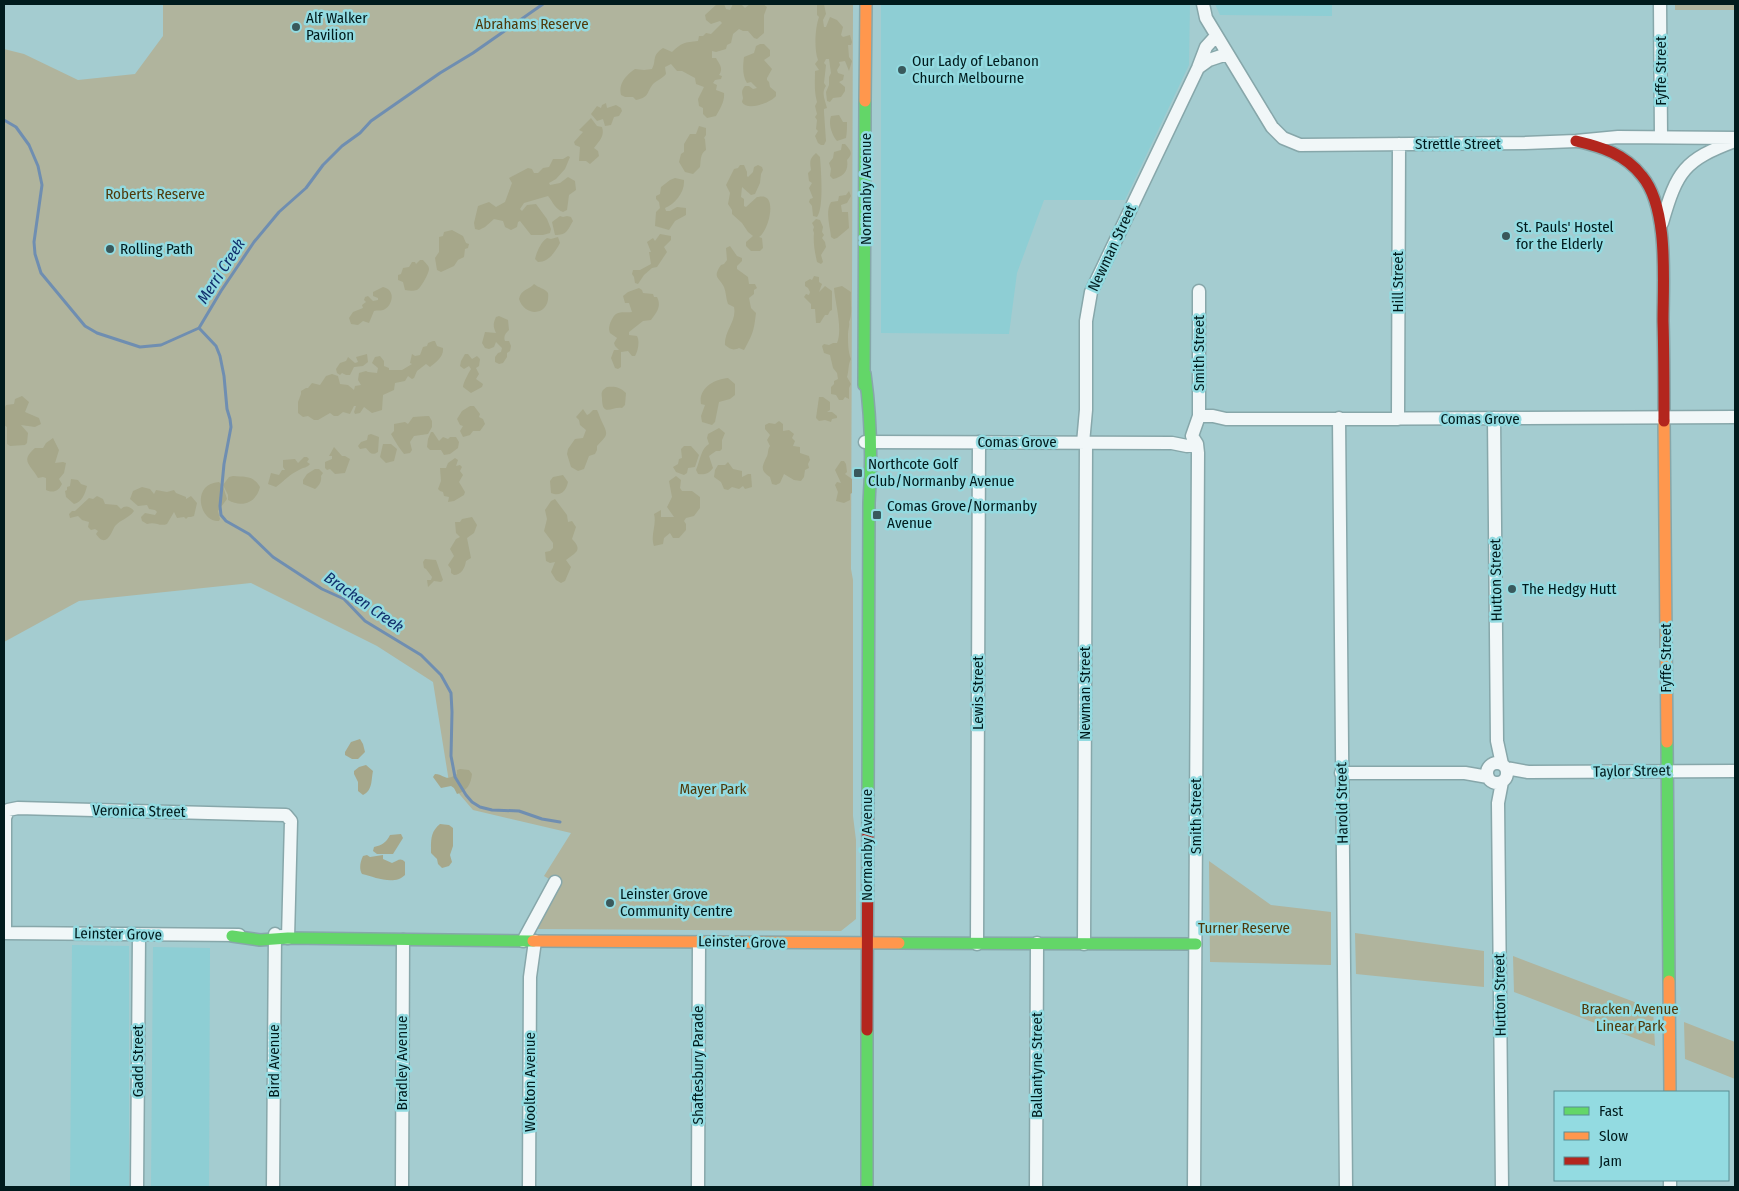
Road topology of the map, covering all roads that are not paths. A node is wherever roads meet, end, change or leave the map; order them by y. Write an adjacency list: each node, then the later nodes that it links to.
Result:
1 (866, 4): 20 (street, Normanby Avenue)
2 (1203, 4): 4 (street)
3 (1660, 4): 7 (street, Fyffe Street)
4 (1216, 36): 5 (street); 6 (street, Newman Street)
5 (1227, 54): 6 (street); 10 (street, Strettle Street)
6 (1198, 68): 22 (street, Newman Street)
7 (1661, 137): 8 (street, Strettle Street); 9 (street, Strettle Street)
8 (1735, 139): 11 (street, Fyffe Street)
9 (1576, 141): 10 (street, Strettle Street); 11 (street, Fyffe Street)
10 (1399, 144): 17 (street, Hill Street)
11 (1661, 224): 13 (street, Fyffe Street)
12 (1199, 290): 18 (street, Smith Street)
13 (1664, 417): 14 (street, Comas Grove); 16 (street, Comas Grove); 23 (street, Fyffe Street)
14 (1735, 417)
15 (1340, 418): 17 (street, Comas Grove); 18 (street, Comas Grove); 25 (street, Harold Street)
16 (1494, 418): 17 (street, Comas Grove); 26 (street, Hutton Street)
17 (1398, 419)
18 (1202, 421): 19 (street, Smith Street)
19 (1195, 440): 22 (street, Comas Grove); 40 (street, Smith Street)
20 (867, 442): 21 (street, Comas Grove); 36 (street, Normanby Avenue)
21 (979, 442): 22 (street, Comas Grove); 38 (street, Lewis Street)
22 (1084, 443): 39 (street, Newman Street)
23 (1667, 771): 24 (street, Taylor Street); 26 (street, Taylor Street); 41 (street, Fyffe Street)
24 (1735, 771)
25 (1341, 773): 26 (street, Taylor Street); 50 (street, Harold Street)
26 (1497, 773): 51 (street, Hutton Street)
27 (5, 828): 29 (street); 32 (street, Veronica Street)
28 (555, 882): 34 (street)
29 (4, 932): 30 (street, Leinster Grove)
30 (140, 935): 31 (street, Leinster Grove); 42 (street, Gadd Street)
31 (275, 937): 32 (street, Leinster Grove); 43 (street, Bird Avenue)
32 (288, 938): 33 (street, Leinster Grove)
33 (403, 940): 34 (street, Leinster Grove); 44 (street, Bradley Avenue)
34 (528, 941): 35 (street, Leinster Grove); 45 (street, Woolton Avenue)
35 (699, 942): 36 (street, Leinster Grove); 46 (street, Shaftesbury Parade)
36 (867, 943): 38 (street, Leinster Grove); 47 (street, Normanby Avenue)
37 (1037, 943): 38 (street, Leinster Grove); 39 (street, Leinster Grove); 48 (street, Ballantyne Street)
38 (977, 944)
39 (1084, 944): 40 (street, Leinster Grove)
40 (1196, 944): 49 (street, Smith Street)
41 (1670, 1091)
42 (138, 1187)
43 (273, 1187)
44 (402, 1187)
45 (529, 1187)
46 (698, 1187)
47 (867, 1187)
48 (1036, 1187)
49 (1194, 1187)
50 (1346, 1187)
51 (1502, 1187)

